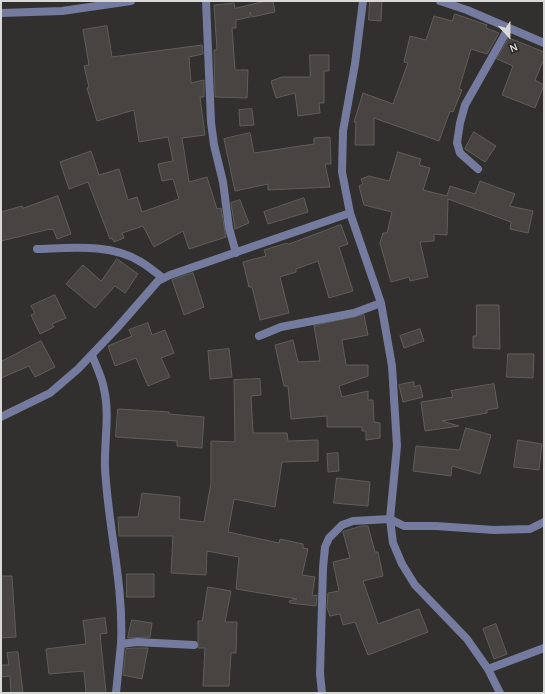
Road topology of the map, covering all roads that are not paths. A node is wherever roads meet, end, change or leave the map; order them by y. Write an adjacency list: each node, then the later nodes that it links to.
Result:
1 (131, 1): 7 (street)
2 (206, 1): 13 (street)
3 (363, 1): 11 (street)
4 (440, 1): 6 (street)
5 (466, 1): 6 (street)
6 (467, 10): 8 (street)
7 (1, 13)
8 (508, 29): 9 (street); 10 (street)
9 (544, 43)
10 (478, 169)
11 (350, 213): 13 (street); 15 (street)
12 (37, 249): 14 (street)
13 (236, 252): 14 (street)
14 (163, 278): 17 (street)
15 (381, 303): 16 (street); 19 (street)
16 (259, 336)
17 (92, 354): 18 (street); 21 (street)
18 (1, 417)
19 (390, 519): 20 (street); 24 (street); 26 (street)
20 (544, 522)
21 (121, 644): 22 (street); 25 (street)
22 (194, 645)
23 (544, 648): 24 (street)
24 (488, 669): 27 (street)
25 (116, 693)
26 (322, 693)
27 (500, 693)

